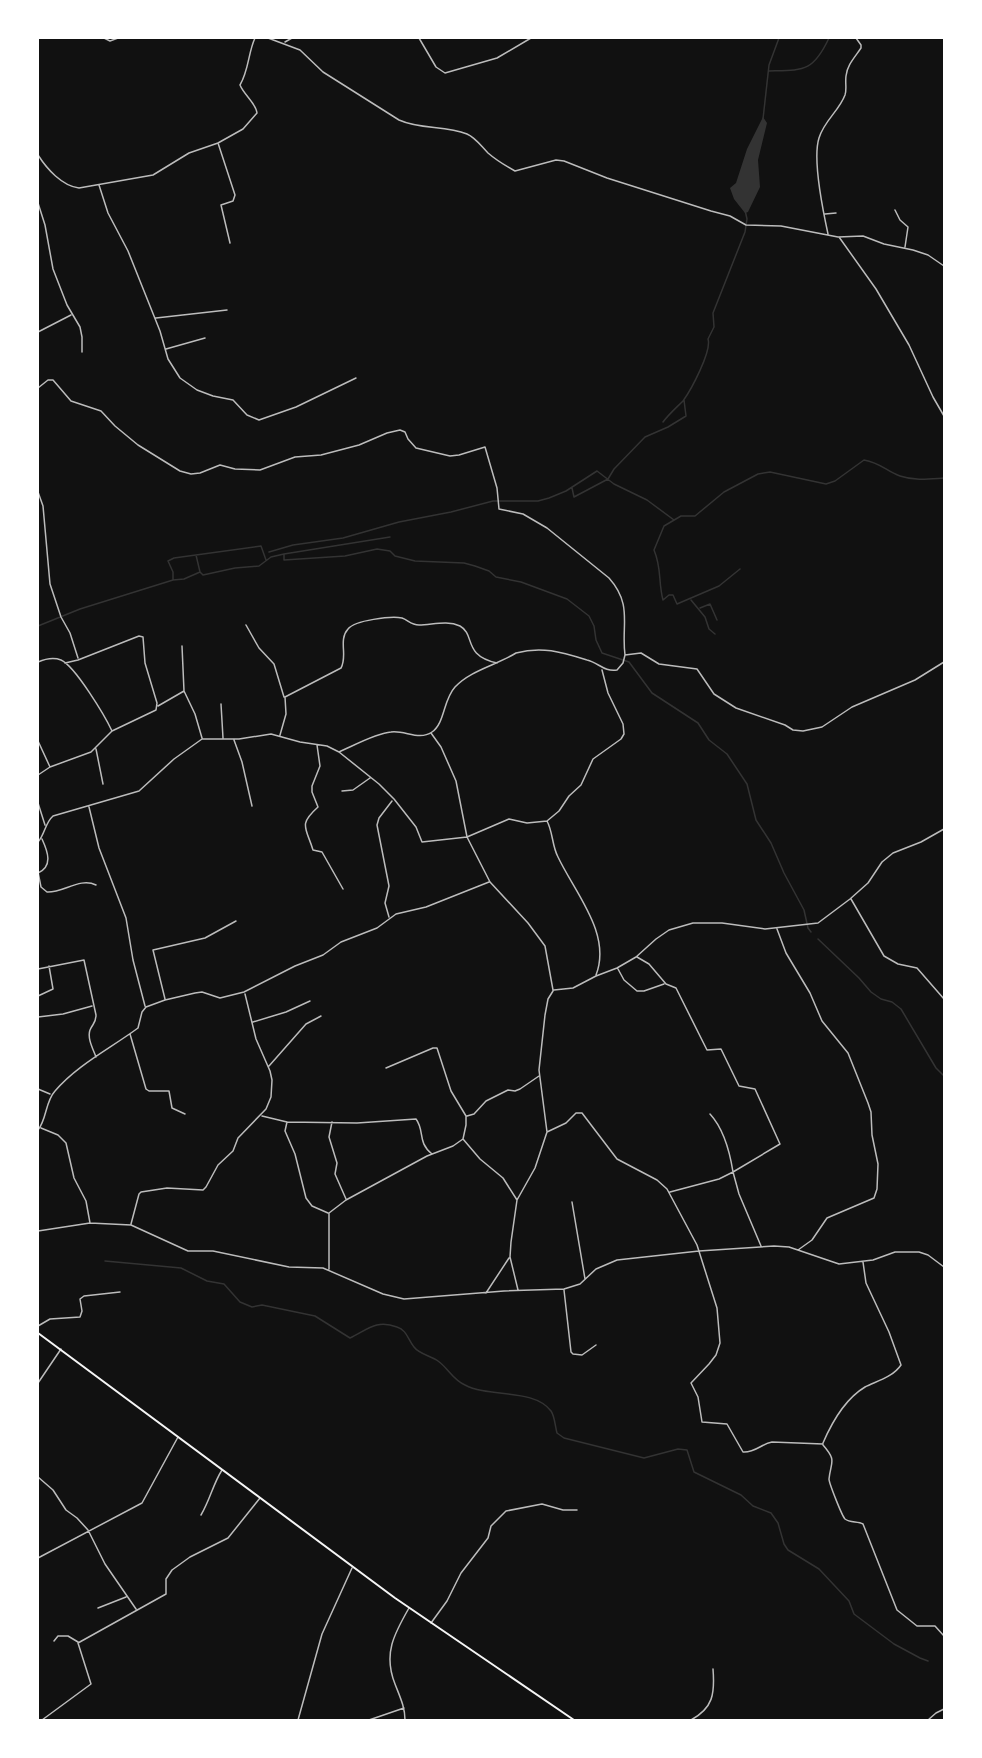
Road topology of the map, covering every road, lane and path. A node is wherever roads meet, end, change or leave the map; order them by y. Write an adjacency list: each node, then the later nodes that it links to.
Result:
1 (104, 38): 2 (street)
2 (118, 38)
3 (255, 38): 10 (street)
4 (268, 38): 9 (street)
5 (292, 38): 9 (street)
6 (419, 38): 7 (street)
7 (531, 38)
8 (856, 38): 16 (street)
9 (284, 43): 17 (street)
10 (218, 142): 12 (street); 19 (street)
11 (38, 155): 12 (street)
12 (99, 185): 24 (street)
13 (38, 203): 23 (street)
14 (895, 210): 20 (street)
15 (836, 213): 16 (street)
16 (824, 214): 17 (street)
17 (828, 234): 18 (street)
18 (838, 237): 20 (street); 31 (street)
19 (230, 243)
20 (905, 248): 21 (street)
21 (945, 266)
22 (227, 310): 24 (street)
23 (72, 315): 25 (street); 28 (street)
24 (155, 318): 27 (street)
25 (38, 332)
26 (205, 338): 27 (street)
27 (165, 350): 29 (street)
28 (82, 352)
29 (356, 378)
30 (38, 388): 35 (street)
31 (945, 416)
32 (38, 492): 36 (street)
33 (246, 625): 43 (street)
34 (182, 646): 42 (street)
35 (626, 655): 38 (street); 41 (street)
36 (78, 660): 39 (street); 45 (street)
37 (38, 662): 39 (street)
38 (945, 662)
39 (65, 663): 46 (street)
40 (498, 663): 41 (street); 43 (street); 47 (street)
41 (602, 669): 65 (street)
42 (184, 691): 45 (street); 49 (street)
43 (285, 697): 48 (street)
44 (221, 704): 50 (street)
45 (157, 706): 46 (street)
46 (112, 730): 54 (street)
47 (431, 732): 55 (street); 68 (street)
48 (280, 735): 51 (street); 53 (street)
49 (202, 739): 50 (street); 63 (street)
50 (223, 739): 51 (street)
51 (233, 739): 64 (street)
52 (38, 741): 56 (street)
53 (317, 744): 55 (street); 74 (street)
54 (96, 748): 56 (street); 59 (street)
55 (339, 752): 58 (street)
56 (50, 767): 57 (street)
57 (38, 775)
58 (371, 778): 60 (street); 61 (street)
59 (103, 784)
60 (342, 791)
61 (394, 799): 68 (street); 76 (street)
62 (38, 803): 66 (street)
63 (89, 806): 66 (street); 92 (street)
64 (252, 806)
65 (547, 821): 68 (street); 83 (street)
66 (45, 826): 69 (street)
67 (945, 829): 75 (street)
68 (467, 837): 72 (street)
69 (41, 838): 70 (street); 71 (street)
70 (38, 842)
71 (38, 873): 73 (street)
72 (490, 882): 76 (street); 85 (street)
73 (96, 885)
74 (343, 889)
75 (850, 899): 78 (street); 88 (street)
76 (389, 918): 86 (street)
77 (236, 921): 89 (street)
78 (776, 928): 79 (street); 123 (street)
79 (636, 957): 81 (street); 84 (street)
80 (49, 966): 82 (street); 87 (street); 91 (street)
81 (618, 968): 83 (street); 84 (street)
82 (38, 969)
83 (596, 976): 85 (street)
84 (666, 984): 113 (street)
85 (553, 990): 100 (street)
86 (244, 992): 89 (street); 95 (street)
87 (38, 996)
88 (945, 999)
89 (165, 1000): 92 (street)
90 (310, 1001): 95 (street)
91 (93, 1005): 94 (street); 97 (street)
92 (146, 1007): 96 (street)
93 (321, 1016): 98 (street)
94 (38, 1017)
95 (252, 1022): 98 (street)
96 (130, 1034): 97 (street); 103 (street)
97 (96, 1057): 102 (street)
98 (268, 1066): 105 (street)
99 (386, 1068): 106 (street)
100 (539, 1075): 106 (street); 110 (street)
101 (38, 1089): 102 (street)
102 (52, 1095): 109 (street)
103 (185, 1114)
104 (710, 1114): 113 (street)
105 (260, 1116): 108 (street); 120 (street)
106 (466, 1116): 111 (street)
107 (332, 1121): 108 (street); 112 (street); 115 (street)
108 (287, 1122): 118 (street)
109 (39, 1129): 119 (street)
110 (547, 1131): 114 (street); 116 (street)
111 (463, 1138): 112 (street); 116 (street)
112 (432, 1154): 115 (street)
113 (733, 1172): 114 (street); 122 (street)
114 (669, 1192): 124 (street)
115 (346, 1200): 118 (street)
116 (517, 1200): 125 (street)
117 (572, 1202): 129 (street)
118 (328, 1214): 128 (street)
119 (90, 1223): 120 (street); 121 (street)
120 (131, 1225): 128 (street)
121 (38, 1231)
122 (762, 1247): 123 (street); 124 (street)
123 (797, 1250): 126 (street)
124 (699, 1251): 129 (street); 140 (street)
125 (510, 1257): 131 (street); 133 (street)
126 (862, 1262): 127 (street); 140 (street)
127 (945, 1267)
128 (329, 1270): 133 (street)
129 (585, 1280): 130 (street)
130 (564, 1289): 131 (street); 136 (street)
131 (518, 1291): 133 (street)
132 (120, 1292): 134 (street)
133 (486, 1293)
134 (38, 1326)
135 (38, 1333): 137 (main road)
136 (596, 1345)
137 (61, 1349): 138 (street); 139 (main road)
138 (38, 1383)
139 (179, 1436): 141 (main road); 146 (street)
140 (823, 1444): 154 (street)
141 (222, 1469): 143 (main road); 145 (street)
142 (38, 1477): 146 (street)
143 (261, 1497): 148 (main road); 152 (street)
144 (577, 1510): 153 (street)
145 (201, 1515)
146 (88, 1530): 147 (street); 149 (street)
147 (38, 1558)
148 (353, 1567): 151 (main road); 161 (street)
149 (127, 1596): 150 (street); 152 (street)
150 (98, 1608)
151 (409, 1608): 153 (main road); 158 (street)
152 (136, 1610): 156 (street)
153 (431, 1623): 164 (main road)
154 (945, 1636)
155 (54, 1641): 156 (street)
156 (78, 1643): 160 (street)
157 (713, 1669): 165 (street)
158 (404, 1708): 162 (street); 163 (street)
159 (945, 1709): 166 (street)
160 (42, 1720)
161 (298, 1720)
162 (369, 1720)
163 (405, 1720)
164 (574, 1720)
165 (691, 1720)
166 (928, 1720)

